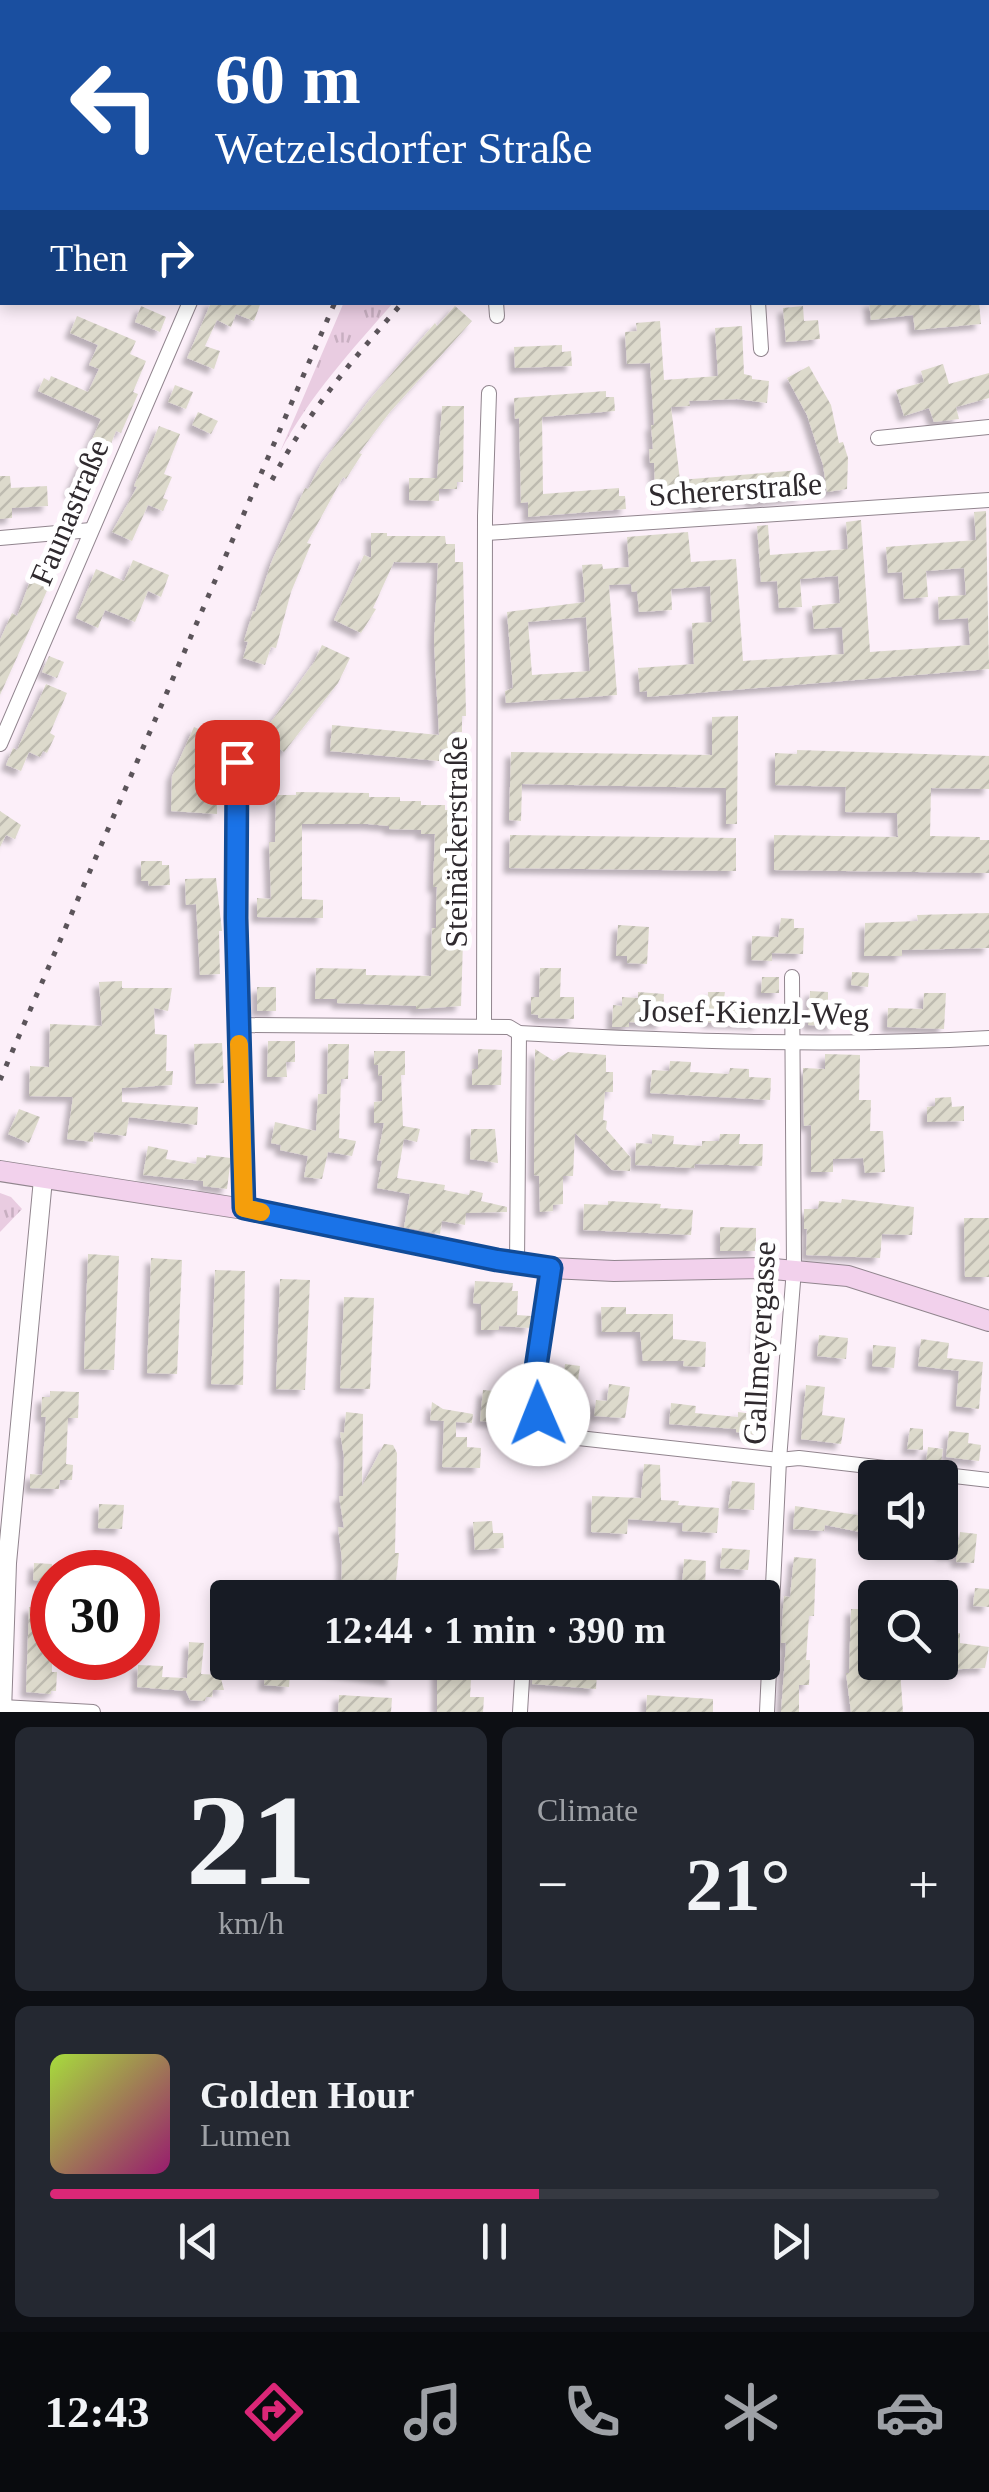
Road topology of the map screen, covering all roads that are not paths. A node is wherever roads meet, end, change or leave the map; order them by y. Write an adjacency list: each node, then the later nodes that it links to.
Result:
1 (189, 305): 8 (street, Faunastraße)
2 (758, 305): 3 (street)
3 (762, 349)
4 (489, 392): 9 (street, Steinäckerstraße)
5 (989, 427): 6 (street)
6 (878, 438)
7 (989, 500): 9 (street, Schererstraße)
8 (91, 530): 10 (street); 11 (street, Faunastraße)
9 (486, 534): 15 (street, Steinäckerstraße)
10 (0, 538)
11 (0, 744)
12 (237, 762): 14 (street)
13 (792, 977): 18 (street, Gallmeyergasse)
14 (238, 1025): 15 (street); 21 (street)
15 (484, 1026): 16 (street)
16 (519, 1033): 18 (street, Josef-Kienzl-Weg); 22 (street)
17 (989, 1038): 18 (street, Josef-Kienzl-Weg)
18 (793, 1042): 24 (street, Gallmeyergasse)
19 (0, 1172): 20 (main road)
20 (42, 1179): 21 (main road); 29 (street)
21 (244, 1208): 22 (main road)
22 (517, 1263): 23 (main road)
23 (551, 1268): 24 (main road); 26 (street)
24 (794, 1269): 25 (main road); 26 (street, Gallmeyergasse)
25 (989, 1322)
26 (780, 1460): 27 (street); 32 (street, Gallmeyergasse)
27 (989, 1480)
28 (522, 1680): 31 (street)
29 (2, 1709): 30 (street)
30 (93, 1712)
31 (520, 1712)
32 (767, 1712)

